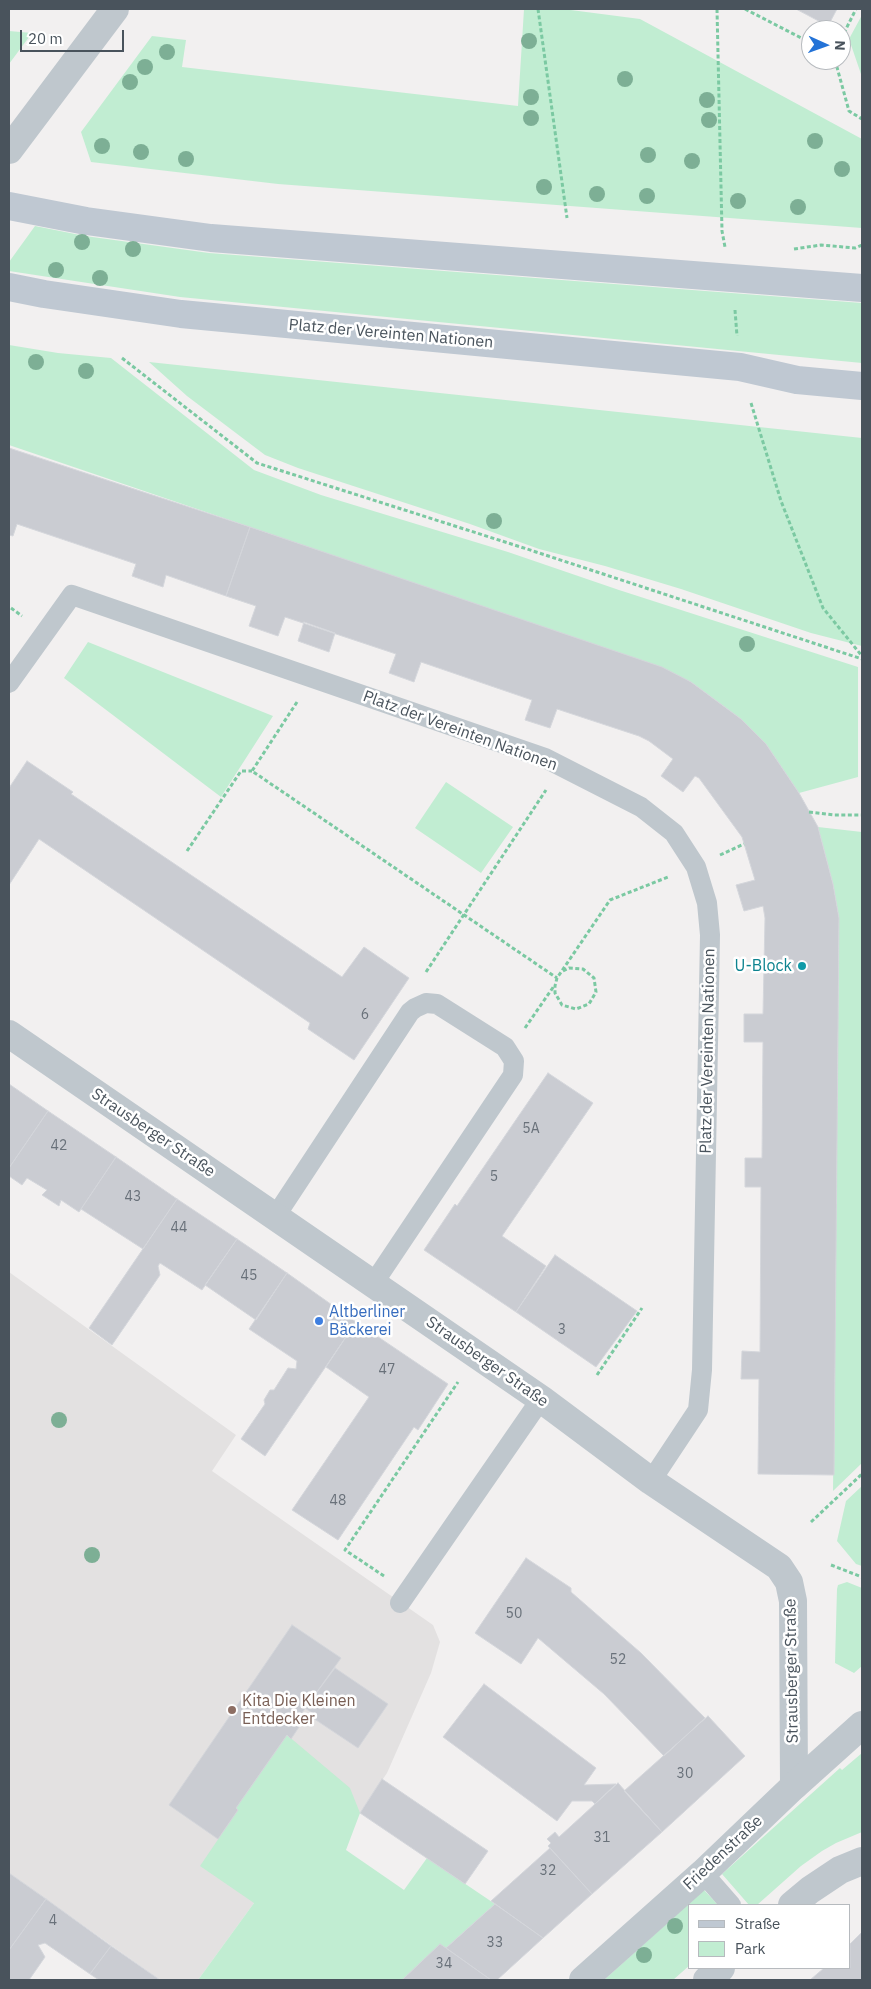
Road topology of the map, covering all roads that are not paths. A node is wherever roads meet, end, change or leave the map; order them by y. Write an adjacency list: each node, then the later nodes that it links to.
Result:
1 (115, 9): 2 (street)
2 (9, 150)
3 (9, 206): 5 (main road)
4 (9, 287): 6 (main road, Platz der Vereinten Nationen)
5 (862, 288)
6 (862, 386)
7 (9, 683): 12 (lane, Platz der Vereinten Nationen)
8 (9, 1034): 9 (street, Strausberger Straße)
9 (275, 1216): 10 (street, Strausberger Straße); 10 (lane)
10 (372, 1284): 11 (street, Strausberger Straße)
11 (541, 1399): 12 (street, Strausberger Straße); 13 (lane)
12 (652, 1481): 15 (street, Strausberger Straße)
13 (404, 1597)
14 (862, 1725): 15 (street, Friedenstraße)
15 (794, 1786): 17 (street, Friedenstraße)
16 (862, 1861): 19 (street)
17 (703, 1873): 18 (lane); 21 (street, Friedenstraße)
18 (730, 1904)
19 (793, 1904)
20 (720, 1969): 22 (street)
21 (582, 1980)
22 (707, 1980)

